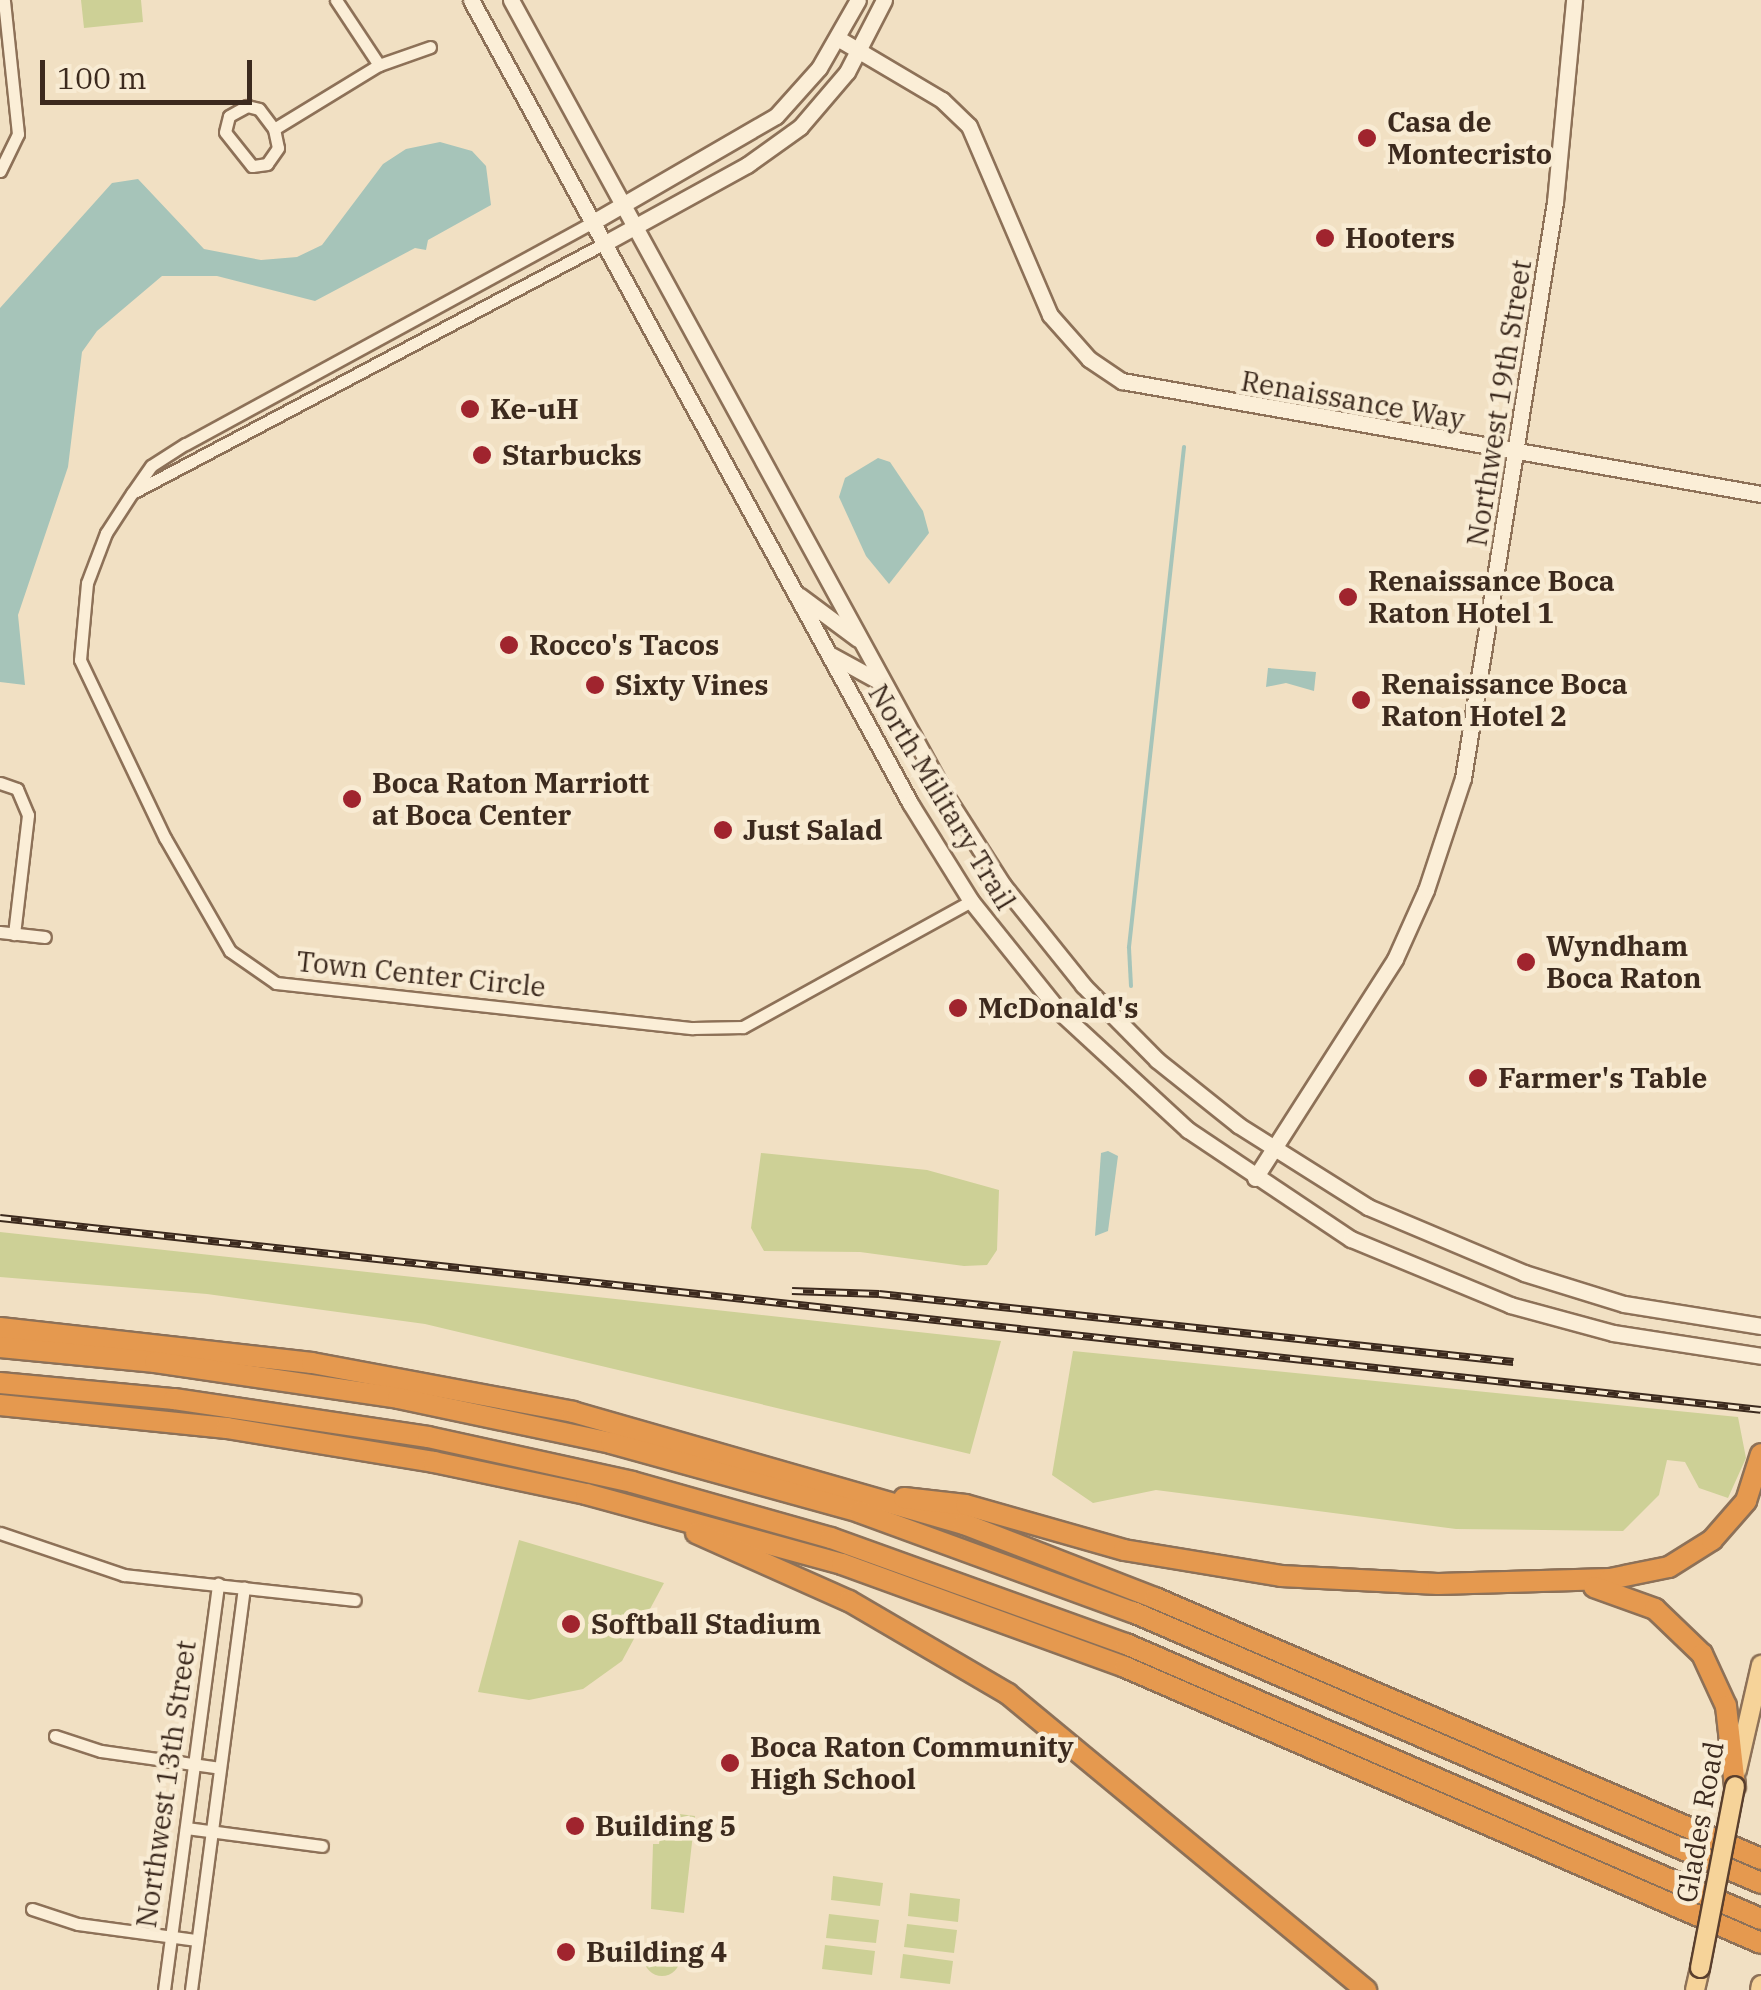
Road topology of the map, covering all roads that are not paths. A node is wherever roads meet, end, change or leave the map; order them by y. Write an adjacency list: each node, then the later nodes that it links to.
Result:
1 (4, 0): 13 (street)
2 (336, 0): 11 (street)
3 (471, 0): 15 (main road, North Military Trail)
4 (511, 0): 14 (main road, North Military Trail)
5 (858, 0): 8 (main road)
6 (884, 0): 10 (main road)
7 (1574, 0): 18 (main road, Northwest 19th Street)
8 (839, 39): 10 (main road, Renaissance Way); 14 (main road)
9 (430, 46): 11 (street)
10 (860, 51): 16 (main road); 18 (main road, Renaissance Way)
11 (379, 65): 12 (street)
12 (274, 129): 12 (street)
13 (0, 171)
14 (625, 204): 15 (main road); 16 (main road, North Military Trail)
15 (593, 222): 17 (main road, North Military Trail); 19 (street, Town Center Circle)
16 (636, 225): 17 (main road); 22 (main road, North Military Trail)
17 (605, 243): 19 (street); 21 (main road, North Military Trail)
18 (1517, 454): 20 (main road, Renaissance Way); 29 (main road, Northwest 19th Street)
19 (132, 493): 26 (street, Town Center Circle)
20 (1761, 494)
21 (797, 594): 22 (main road); 23 (main road, North Military Trail)
22 (862, 642): 24 (main road, North Military Trail)
23 (829, 654): 24 (main road); 26 (main road, North Military Trail)
24 (884, 684): 29 (main road, North Military Trail)
25 (0, 782): 27 (street)
26 (971, 901): 30 (main road, North Military Trail)
27 (7, 933): 28 (street)
28 (45, 937)
29 (1274, 1150): 30 (main road, Northwest 19th Street); 31 (main road, North Military Trail)
30 (1255, 1178): 34 (main road, North Military Trail)
31 (1761, 1326)
32 (0, 1328): 38 (highway)
33 (0, 1346): 54 (highway)
34 (1761, 1356)
35 (0, 1383): 56 (highway)
36 (0, 1405): 39 (highway)
37 (1761, 1454): 41 (highway)
38 (858, 1494): 41 (highway); 53 (highway)
39 (634, 1506): 59 (highway); 62 (highway)
40 (0, 1533): 42 (street)
41 (1547, 1582): 49 (highway)
42 (218, 1584): 43 (street); 47 (street, Northwest 13th Street)
43 (244, 1587): 44 (street); 48 (street, Northwest 13th Street)
44 (355, 1600)
45 (1761, 1665): 49 (main road, Glades Road)
46 (56, 1736): 47 (street)
47 (194, 1764): 48 (street); 50 (street, Northwest 13th Street)
48 (220, 1768): 51 (street, Northwest 13th Street)
49 (1735, 1786): 63 (main road, Glades Road, bridge)
50 (186, 1828): 51 (street); 57 (street, Northwest 13th Street)
51 (212, 1831): 52 (street); 58 (street, Northwest 13th Street)
52 (322, 1846)
53 (1761, 1859)
54 (1761, 1883)
55 (32, 1909): 57 (street)
56 (1761, 1919)
57 (171, 1936): 58 (street); 60 (street, Northwest 13th Street)
58 (197, 1940): 61 (street, Northwest 13th Street)
59 (1761, 1943)
60 (164, 1990)
61 (190, 1990)
62 (1366, 1990)
63 (1695, 1990)

